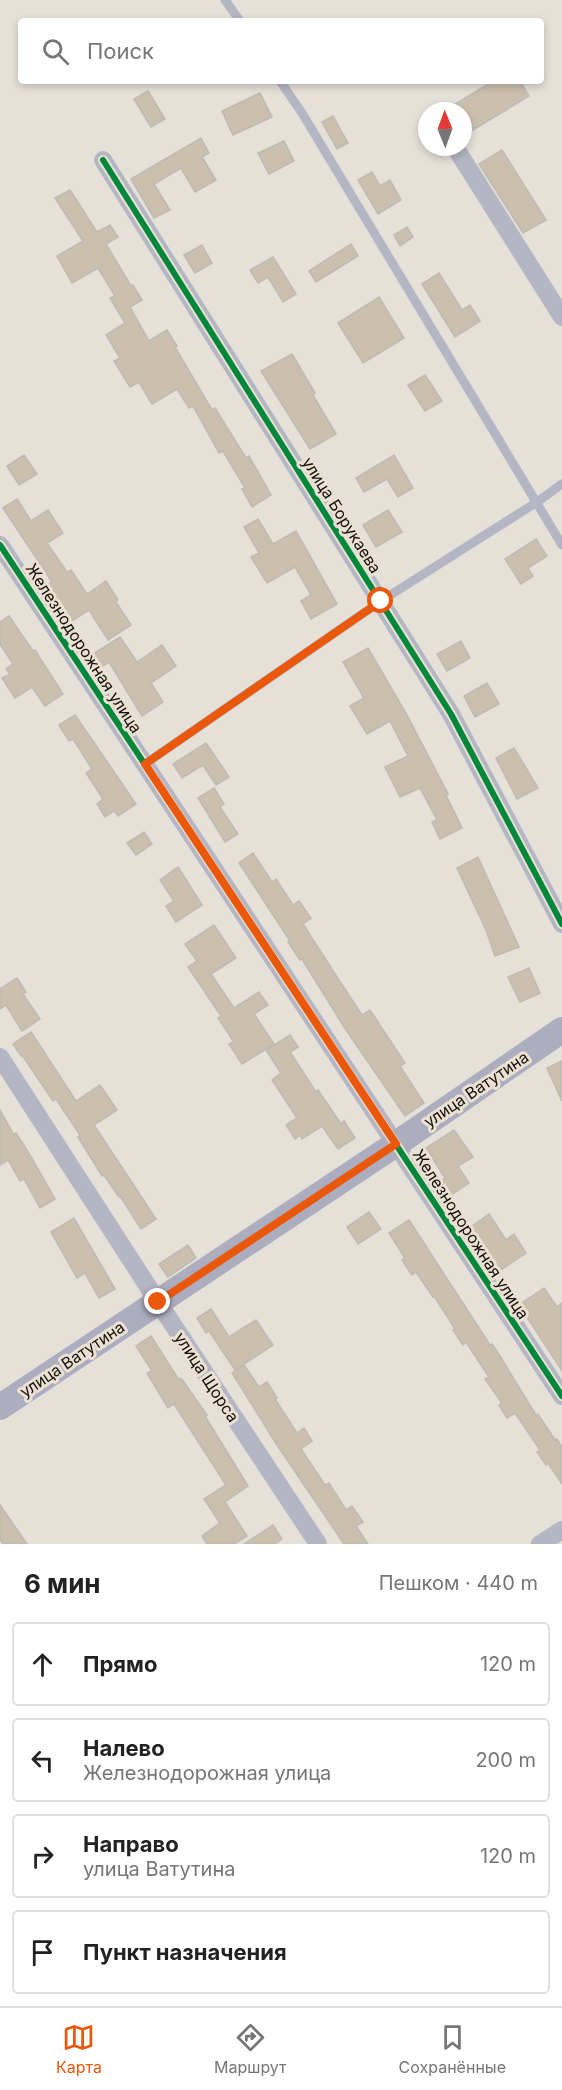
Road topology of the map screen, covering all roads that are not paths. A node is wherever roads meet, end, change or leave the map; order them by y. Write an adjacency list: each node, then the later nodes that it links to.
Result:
1 (225, 0): 2 (lane)
2 (238, 18)
3 (282, 84): 8 (lane)
4 (461, 156): 6 (street)
5 (104, 160): 11 (street, улица Борукаева)
6 (562, 317)
7 (562, 484): 8 (lane)
8 (537, 502): 10 (lane); 11 (lane)
9 (0, 545): 12 (street, Железнодорожная улица)
10 (562, 545)
11 (381, 601): 12 (lane); 13 (street, улица Борукаева)
12 (145, 764): 16 (street, Железнодорожная улица)
13 (562, 924)
14 (562, 1030): 16 (street, улица Ватутина)
15 (0, 1057): 17 (street, улица Щорса)
16 (396, 1144): 17 (street, улица Ватутина); 18 (street, Железнодорожная улица)
17 (158, 1302): 19 (street, улица Ватутина); 21 (street, улица Щорса)
18 (562, 1396)
19 (0, 1407)
20 (562, 1530): 22 (street)
21 (318, 1544)
22 (540, 1544)

